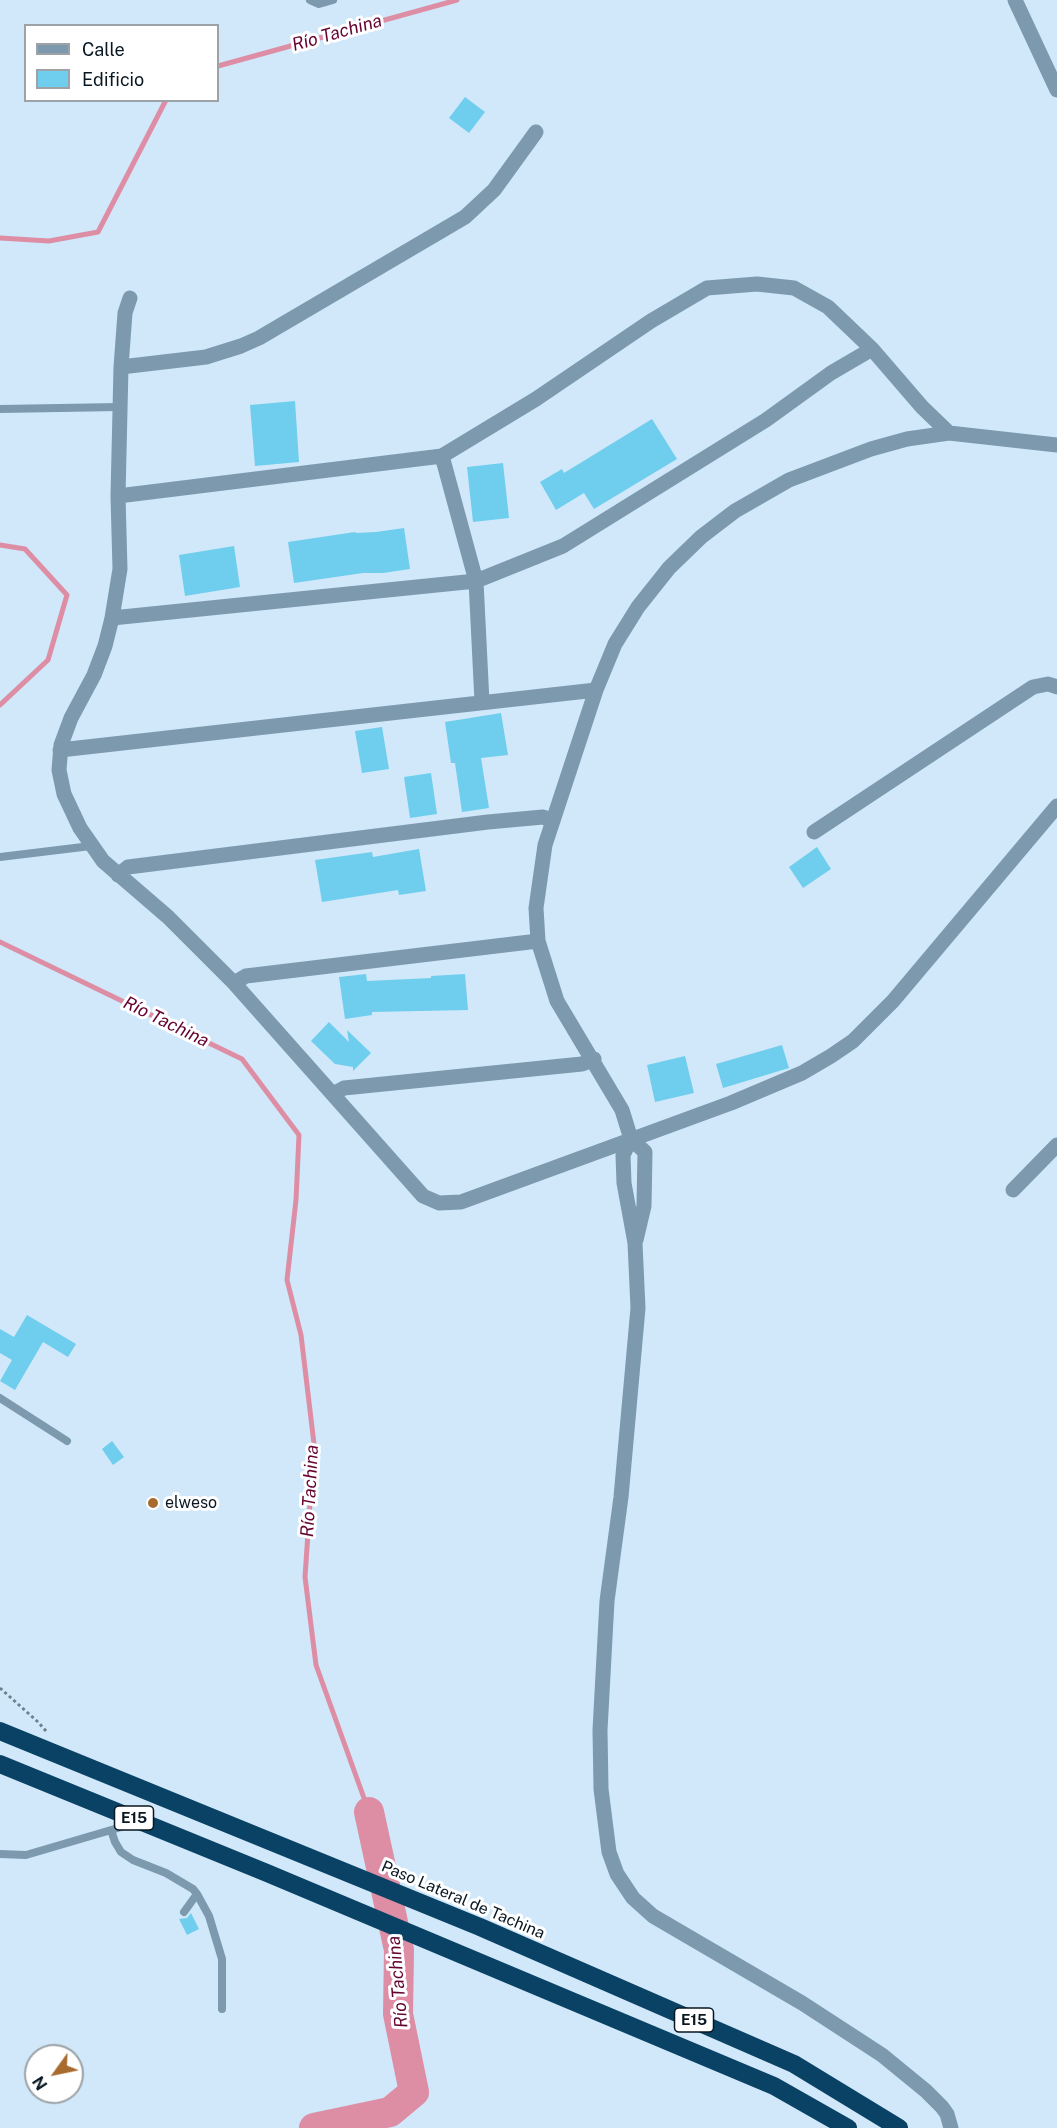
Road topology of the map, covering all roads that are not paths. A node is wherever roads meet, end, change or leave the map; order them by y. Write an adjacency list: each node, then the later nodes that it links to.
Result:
1 (310, 0): 2 (lane)
2 (333, 0)
3 (1016, 0): 4 (street)
4 (1057, 90)
5 (536, 132): 8 (street)
6 (130, 298): 8 (street)
7 (872, 349): 11 (street); 13 (street); 15 (street)
8 (121, 367): 9 (street)
9 (119, 407): 10 (lane); 14 (street)
10 (0, 409)
11 (948, 433): 12 (street); 18 (street)
12 (1057, 445)
13 (442, 456): 14 (street); 15 (street)
14 (118, 496): 16 (street)
15 (476, 581): 16 (street); 19 (street)
16 (112, 618): 20 (street)
17 (1057, 687): 23 (street)
18 (596, 690): 19 (street); 22 (street)
19 (482, 702): 20 (street)
20 (60, 750): 24 (street)
21 (1057, 806): 31 (street)
22 (553, 821): 26 (street); 27 (street)
23 (814, 832)
24 (91, 846): 25 (lane); 26 (street)
25 (0, 857)
26 (118, 875): 28 (street)
27 (538, 941): 28 (street); 29 (street)
28 (234, 983): 30 (street)
29 (594, 1059): 30 (street); 31 (street)
30 (333, 1094): 31 (street)
31 (631, 1139): 34 (street); 34 (street)
32 (1057, 1145): 33 (street)
33 (1013, 1190)
34 (635, 1243): 49 (street)
35 (0, 1398): 36 (lane)
36 (67, 1442)
37 (0, 1731): 39 (highway, Paso Lateral de Tachina / E15)
38 (0, 1764): 40 (highway, E15)
39 (190, 1809): 42 (highway); 48 (highway, Paso Lateral de Tachina / E15)
40 (141, 1821): 41 (lane); 42 (highway, E15)
41 (111, 1830): 43 (lane); 44 (lane)
42 (179, 1836): 47 (highway, E15)
43 (0, 1854)
44 (197, 1894): 45 (lane); 46 (lane)
45 (184, 1912)
46 (222, 2009)
47 (848, 2128)
48 (899, 2128)
49 (951, 2128)

